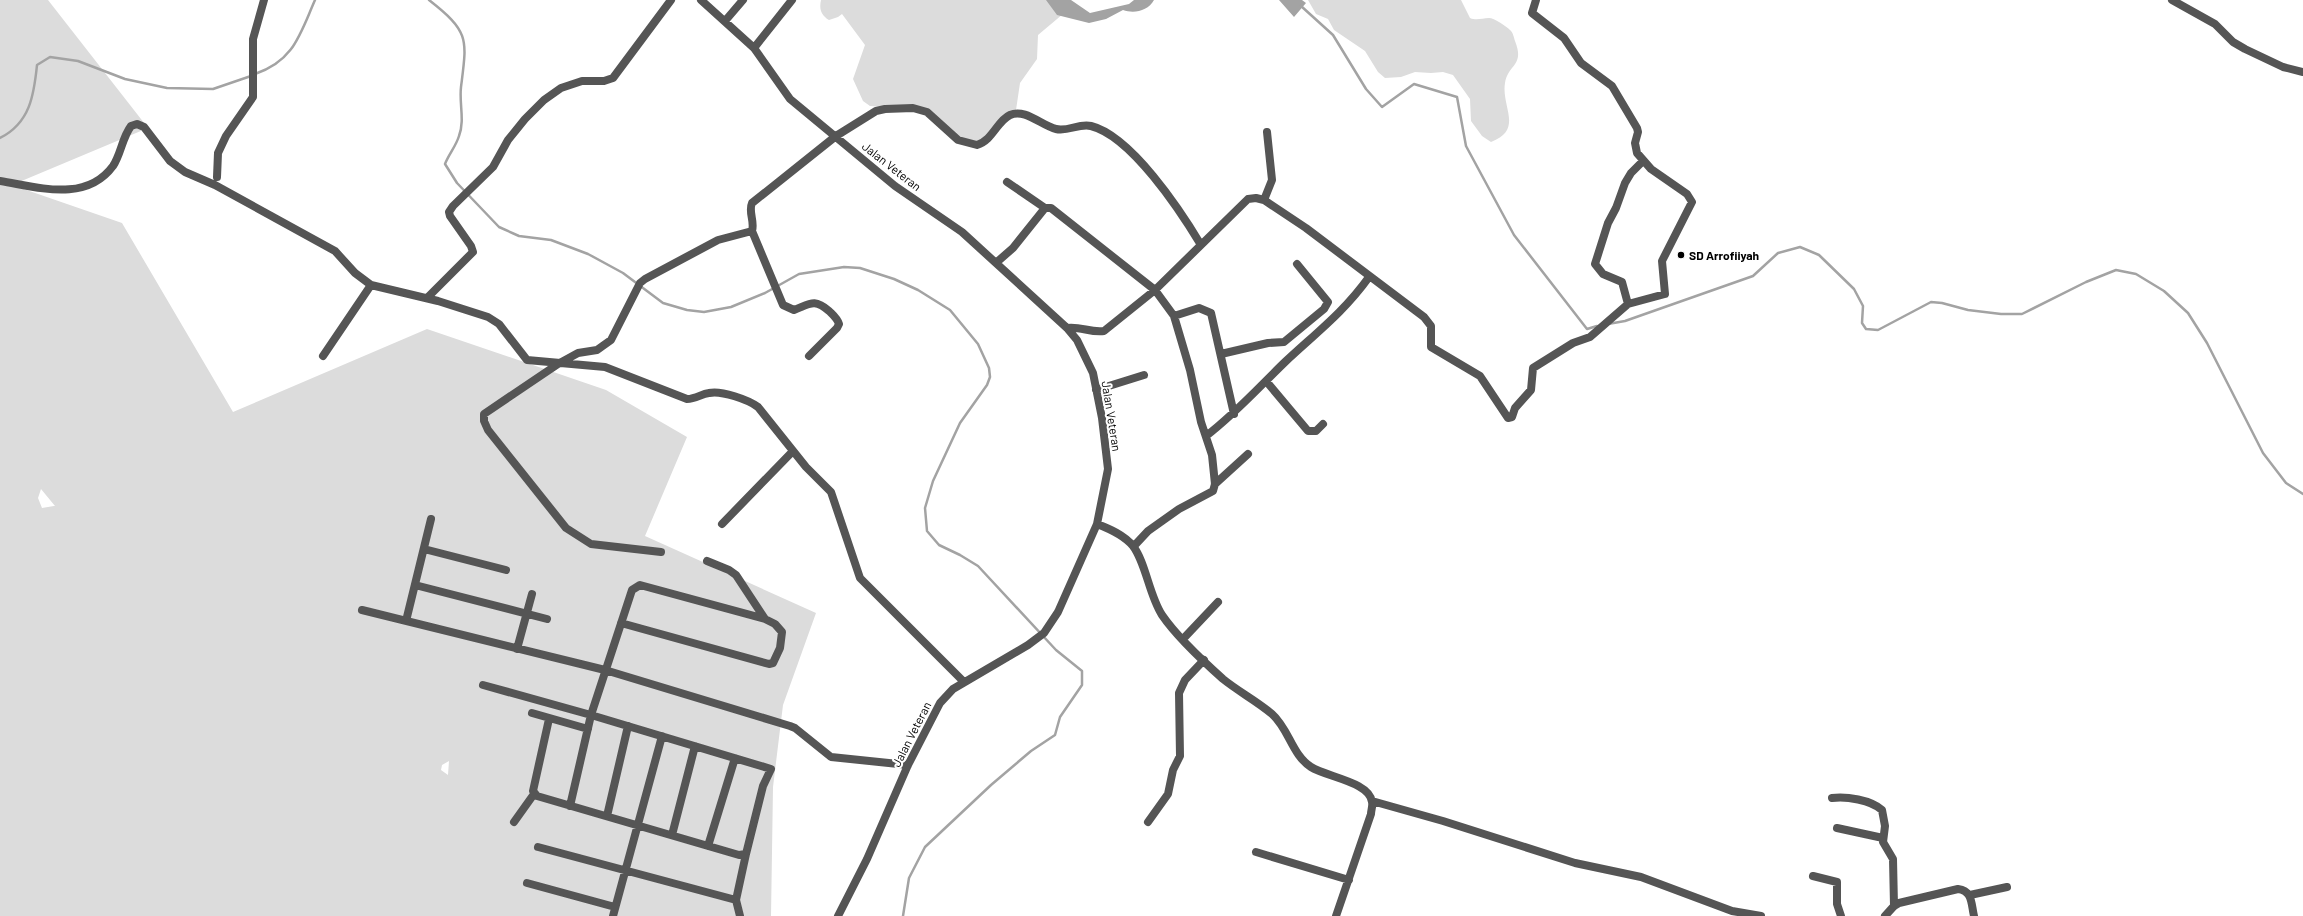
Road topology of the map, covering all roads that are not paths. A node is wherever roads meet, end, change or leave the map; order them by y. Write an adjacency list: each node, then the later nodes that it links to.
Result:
1 (264, 0): 14 (street)
2 (671, 0): 26 (street)
3 (701, 0): 8 (street, Jalan Veteran)
4 (743, 0): 8 (street)
5 (792, 0): 9 (street)
6 (1536, 0): 13 (street)
7 (2172, 0): 10 (street)
8 (725, 21): 9 (street, Jalan Veteran)
9 (754, 48): 12 (street, Jalan Veteran)
10 (2303, 72)
11 (1266, 132): 17 (street)
12 (836, 136): 19 (street); 20 (street); 21 (street, Jalan Veteran)
13 (1643, 161): 27 (street); 27 (street)
14 (217, 177)
15 (0, 181): 24 (street)
16 (1007, 182): 18 (street)
17 (1264, 200): 20 (street); 23 (street)
18 (1045, 208): 21 (street); 25 (street)
19 (752, 231): 32 (street); 33 (street)
20 (1201, 244): 25 (street)
21 (997, 262): 29 (street, Jalan Veteran)
22 (1297, 264): 30 (street)
23 (1369, 277): 27 (street); 35 (street)
24 (371, 285): 26 (street); 31 (street)
25 (1155, 290): 28 (street); 29 (street)
26 (427, 298): 33 (street)
27 (1628, 304)
28 (1174, 316): 30 (street); 39 (street)
29 (1067, 328): 36 (street, Jalan Veteran)
30 (1221, 354): 37 (street)
31 (323, 356)
32 (809, 356)
33 (558, 364): 40 (street); 48 (street)
34 (1144, 375): 36 (street)
35 (1266, 381): 37 (street); 38 (street)
36 (1096, 390): 45 (street, Jalan Veteran)
37 (1234, 414): 39 (street)
38 (1323, 424)
39 (1206, 436): 42 (street)
40 (793, 450): 44 (street); 64 (street)
41 (1248, 454): 42 (street)
42 (1215, 484): 46 (street)
43 (431, 519): 47 (street)
44 (722, 524)
45 (1097, 524): 46 (street); 64 (street, Jalan Veteran)
46 (1134, 546): 60 (street)
47 (424, 549): 50 (street); 51 (street)
48 (661, 552)
49 (707, 561): 57 (street)
50 (506, 570)
51 (415, 585): 55 (street); 58 (street)
52 (532, 594): 55 (street)
53 (1218, 602): 60 (street)
54 (362, 610): 58 (street)
55 (527, 614): 56 (street); 61 (street)
56 (547, 619)
57 (765, 619): 59 (street); 59 (street)
58 (406, 621): 61 (street)
59 (621, 623): 63 (street)
60 (1183, 639): 62 (street)
61 (517, 649): 63 (street)
62 (1204, 660): 77 (street); 81 (street)
63 (605, 670): 67 (street); 74 (street)
64 (964, 682): 74 (street, Jalan Veteran)
65 (483, 685): 67 (street)
66 (532, 713): 68 (street)
67 (591, 715): 69 (street); 70 (street)
68 (550, 719): 70 (street); 75 (street)
69 (628, 726): 71 (street); 79 (street)
70 (588, 729): 78 (street)
71 (662, 736): 72 (street); 82 (street)
72 (696, 746): 73 (street); 84 (street)
73 (735, 758): 86 (street); 89 (street)
74 (908, 765): 101 (street, Jalan Veteran)
75 (534, 794): 78 (street); 80 (street)
76 (1832, 798): 85 (street)
77 (1372, 801): 92 (street); 103 (street)
78 (570, 806): 79 (street)
79 (607, 816): 82 (street)
80 (514, 822)
81 (1148, 822)
82 (638, 825): 84 (street); 90 (street)
83 (1837, 828): 85 (street)
84 (672, 835): 86 (street)
85 (1883, 838): 97 (street)
86 (708, 846): 89 (street)
87 (538, 847): 90 (street)
88 (1256, 852): 92 (street)
89 (746, 854): 96 (street)
90 (625, 870): 96 (street); 98 (street)
91 (1813, 876): 104 (street)
92 (1349, 880): 102 (street)
93 (527, 883): 98 (street)
94 (2007, 887): 95 (street)
95 (1970, 895): 97 (street); 106 (street)
96 (736, 900): 100 (street)
97 (1894, 906): 105 (street)
98 (615, 907): 99 (street)
99 (613, 916)
100 (740, 916)
101 (838, 916)
102 (1336, 916)
103 (1761, 916)
104 (1841, 916)
105 (1885, 916)
106 (1974, 916)

